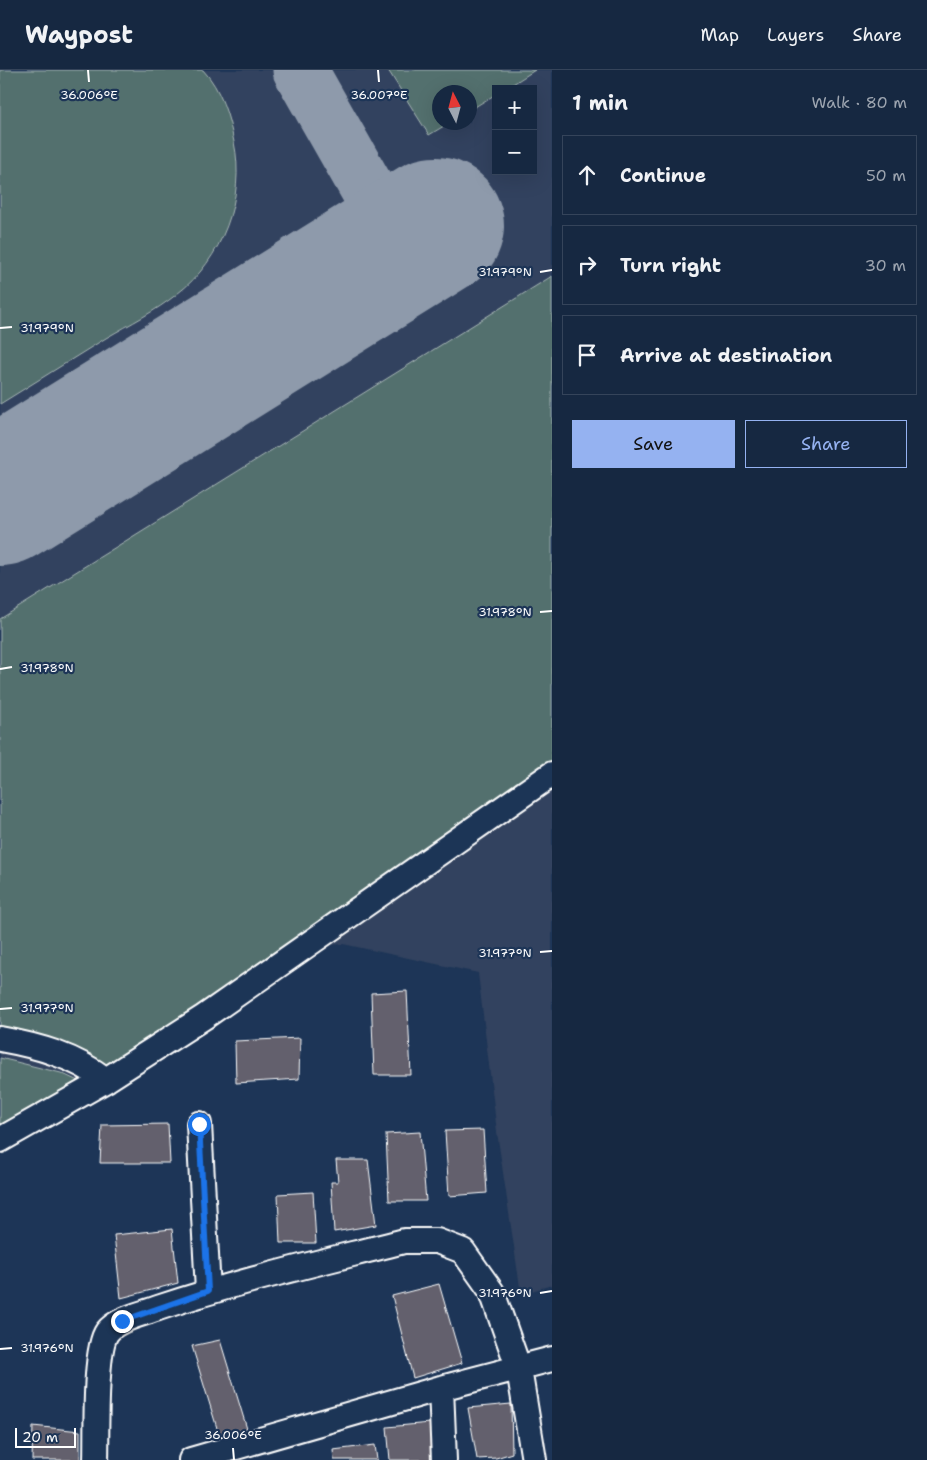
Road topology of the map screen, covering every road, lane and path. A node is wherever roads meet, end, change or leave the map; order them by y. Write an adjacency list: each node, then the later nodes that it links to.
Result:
1 (552, 774): 3 (street)
2 (0, 1039): 3 (street)
3 (106, 1080): 5 (street)
4 (199, 1124): 6 (street)
5 (0, 1140)
6 (208, 1291): 8 (street); 10 (street)
7 (552, 1359): 8 (street)
8 (518, 1369): 9 (street); 13 (street)
9 (441, 1388): 11 (street); 12 (street)
10 (96, 1460)
11 (191, 1460)
12 (444, 1460)
13 (534, 1460)

